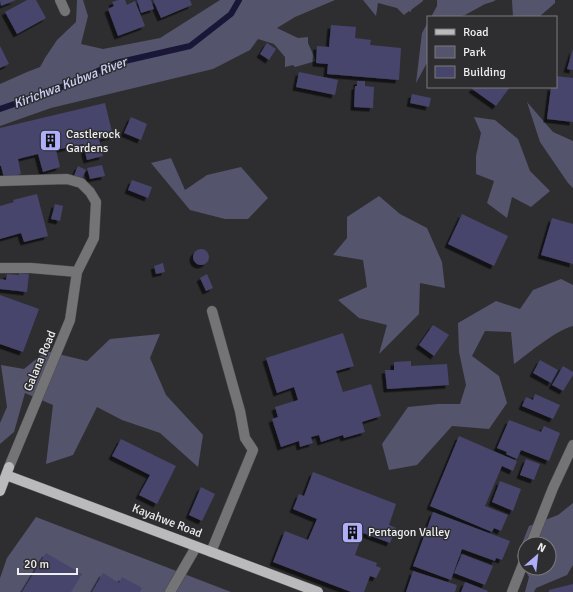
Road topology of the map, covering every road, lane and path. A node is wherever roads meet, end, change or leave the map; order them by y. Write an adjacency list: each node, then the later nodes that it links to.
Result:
1 (60, 0): 2 (street)
2 (65, 11)
3 (0, 181): 5 (street, Galana Road)
4 (0, 268): 5 (street)
5 (77, 272): 8 (street, Galana Road)
6 (212, 311): 12 (street)
7 (573, 445): 10 (street)
8 (5, 472): 9 (main road, Galana Road); 11 (main road, Kayahwe Road)
9 (0, 491)
10 (534, 536)
11 (196, 547): 12 (main road, Kayahwe Road); 14 (street)
12 (211, 552): 15 (main road, Kayahwe Road)
13 (518, 576): 16 (street)
14 (170, 592)
15 (318, 592)
16 (512, 592)

